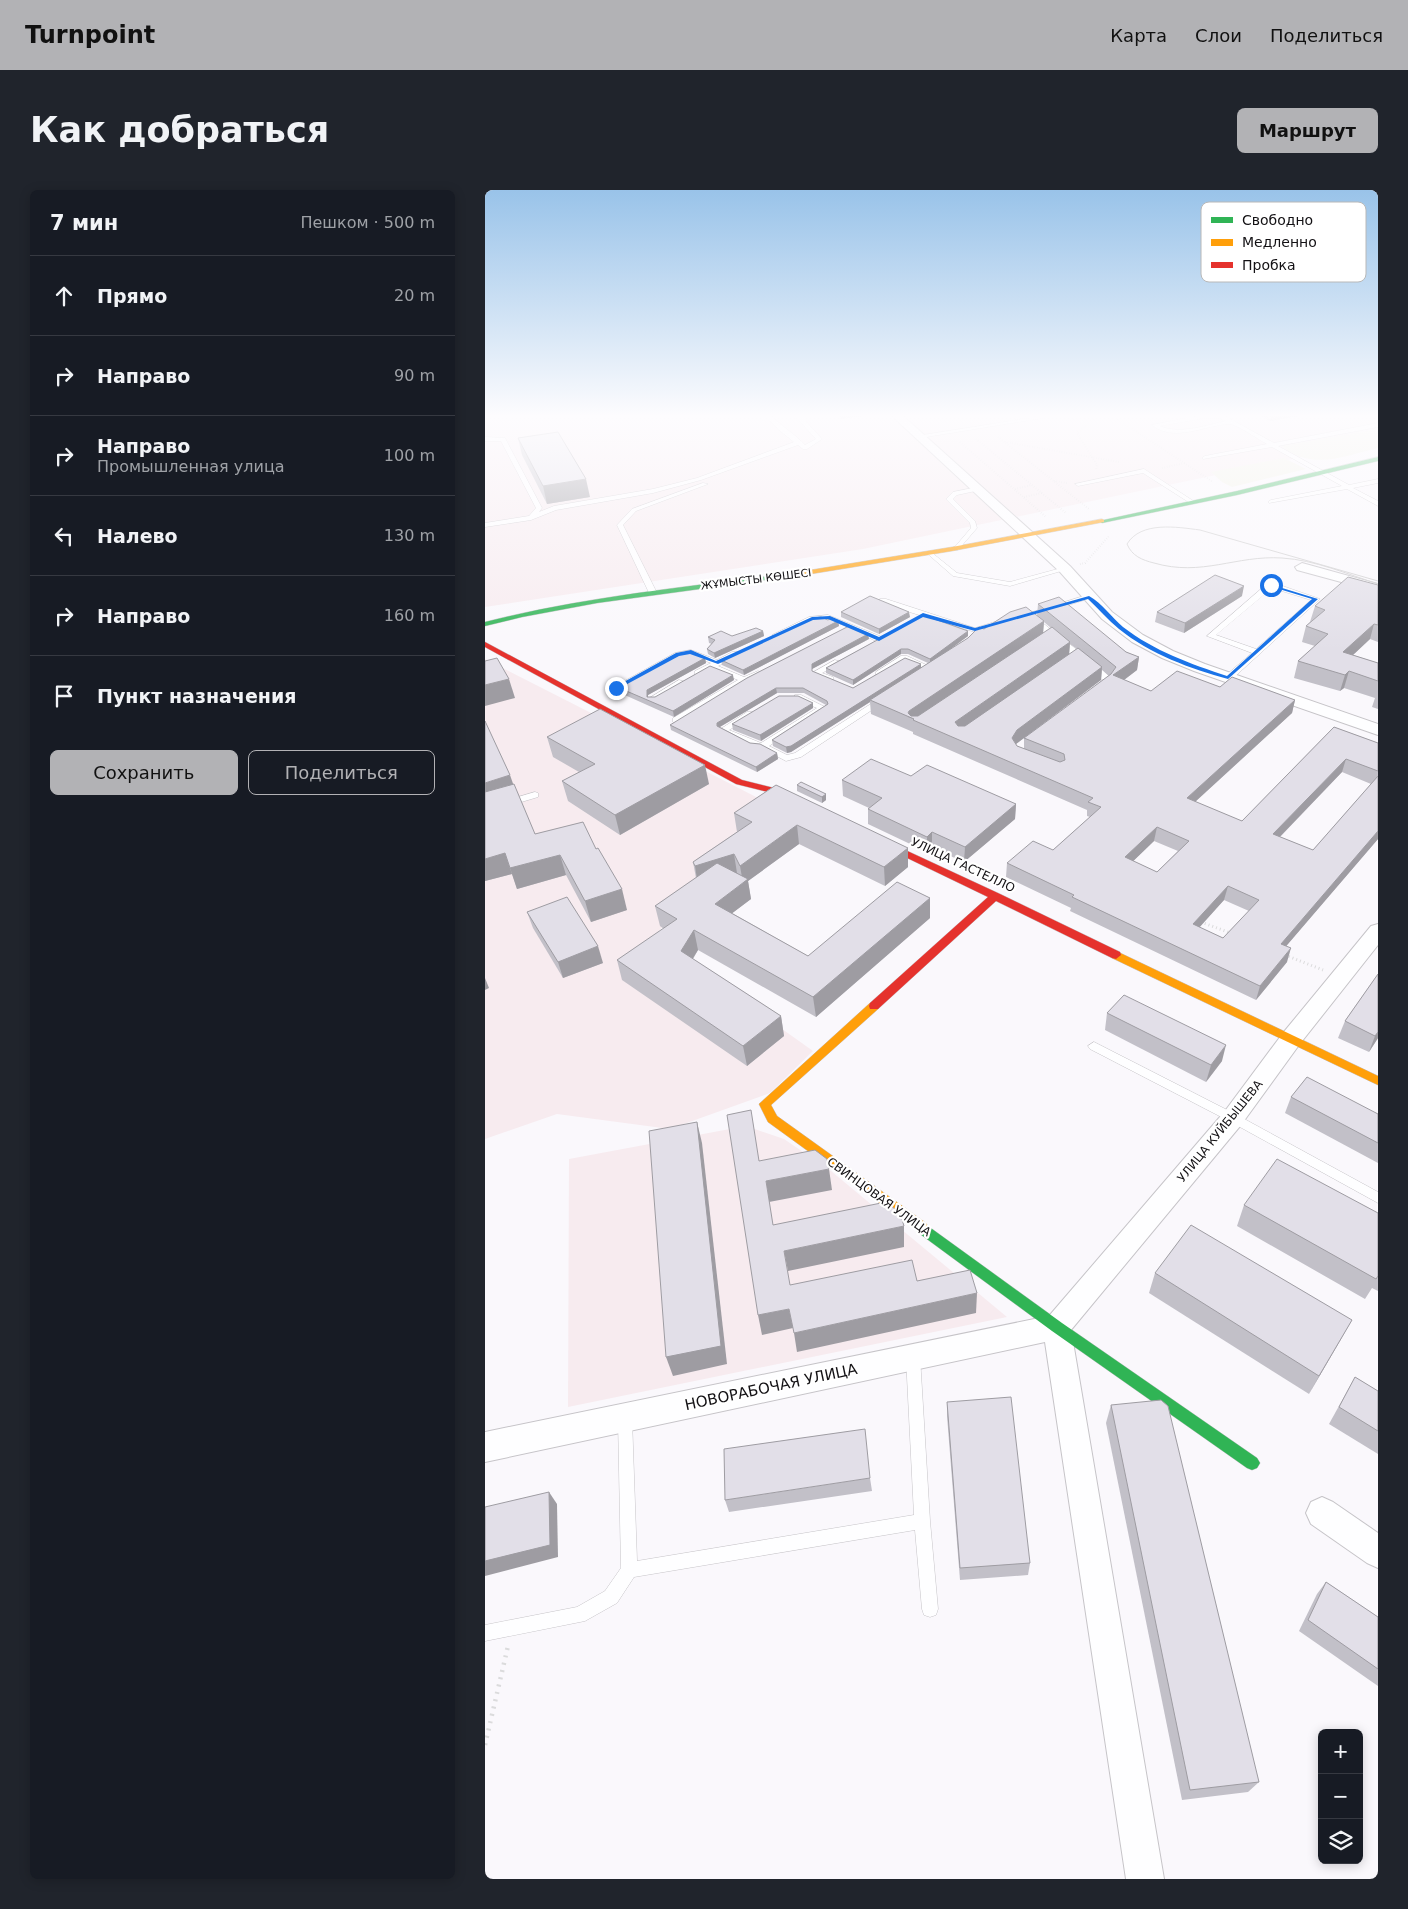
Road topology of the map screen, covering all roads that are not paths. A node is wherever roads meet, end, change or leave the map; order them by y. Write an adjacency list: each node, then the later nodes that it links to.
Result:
1 (532, 494): 13 (lane)
2 (636, 494): 13 (lane)
3 (676, 494): 21 (lane)
4 (954, 494): 16 (lane)
5 (982, 494): 15 (street)
6 (1180, 494): 10 (lane)
7 (1229, 494): 10 (street, ЖҰМЫСТЫ КӨШЕСІ)
8 (1314, 494): 11 (lane)
9 (1361, 494): 12 (lane)
10 (1191, 502): 15 (street, ЖҰМЫСТЫ КӨШЕСІ)
11 (1271, 502)
12 (1378, 504)
13 (531, 518): 14 (lane)
14 (485, 526)
15 (1028, 536): 16 (street, ЖҰМЫСТЫ КӨШЕСІ); 19 (street)
16 (956, 549): 17 (street, ЖҰМЫСТЫ КӨШЕСІ)
17 (931, 554): 19 (lane); 21 (street, ЖҰМЫСТЫ КӨШЕСІ)
18 (1302, 566): 20 (street)
19 (1065, 569): 22 (street)
20 (1378, 588)
21 (653, 592): 27 (street, ЖҰМЫСТЫ КӨШЕСІ)
22 (1089, 597): 25 (lane); 45 (street)
23 (879, 600): 24 (lane)
24 (923, 615): 26 (lane); 29 (lane)
25 (1027, 615): 29 (lane); 31 (lane)
26 (910, 622)
27 (485, 624)
28 (849, 626): 30 (lane); 32 (lane); 35 (lane)
29 (975, 630): 34 (lane)
30 (837, 632)
31 (1051, 634): 33 (lane); 39 (lane)
32 (770, 638)
33 (1043, 639)
34 (970, 641)
35 (871, 643)
36 (485, 644): 59 (street)
37 (745, 650): 42 (lane)
38 (1257, 652): 38 (lane); 45 (lane)
39 (1078, 655): 41 (lane); 50 (lane)
40 (848, 656): 48 (lane)
41 (1070, 660)
42 (714, 664): 47 (lane); 49 (lane); 53 (lane)
43 (770, 667): 47 (lane)
44 (930, 669): 46 (lane)
45 (1228, 678): 56 (street)
46 (871, 679)
47 (744, 680): 55 (lane)
48 (839, 683)
49 (616, 688)
50 (1091, 693)
51 (892, 694): 57 (lane)
52 (792, 697): 57 (lane)
53 (652, 699)
54 (754, 711): 57 (lane)
55 (676, 720)
56 (1378, 730)
57 (763, 746)
58 (535, 795): 60 (lane)
59 (810, 808)
60 (485, 810)
61 (863, 833): 62 (street, УЛИЦА ГАСТЕЛЛО)
62 (996, 896): 64 (street, УЛИЦА ГАСТЕЛЛО); 69 (street, СВИНЦОВАЯ УЛИЦА)
63 (1378, 931): 64 (street, УЛИЦА КУЙБЫШЕВА)
64 (1291, 1039): 66 (street, УЛИЦА ГАСТЕЛЛО); 67 (street, УЛИЦА КУЙБЫШЕВА)
65 (1094, 1046): 67 (lane)
66 (1378, 1081)
67 (1233, 1118): 68 (lane); 69 (street, УЛИЦА КУЙБЫШЕВА)
68 (1378, 1198)
69 (1057, 1327): 70 (street, НОВОРАБОЧАЯ УЛИЦА); 73 (street, СВИНЦОВАЯ УЛИЦА); 80 (street)
70 (913, 1357): 71 (street, НОВОРАБОЧАЯ УЛИЦА); 75 (lane)
71 (625, 1417): 72 (street, НОВОРАБОЧАЯ УЛИЦА); 77 (lane)
72 (485, 1447)
73 (1252, 1463)
74 (1322, 1513): 76 (street)
75 (922, 1521): 77 (lane); 78 (lane)
76 (1378, 1552)
77 (629, 1570): 79 (lane)
78 (930, 1610)
79 (485, 1633)
80 (1145, 1879)

